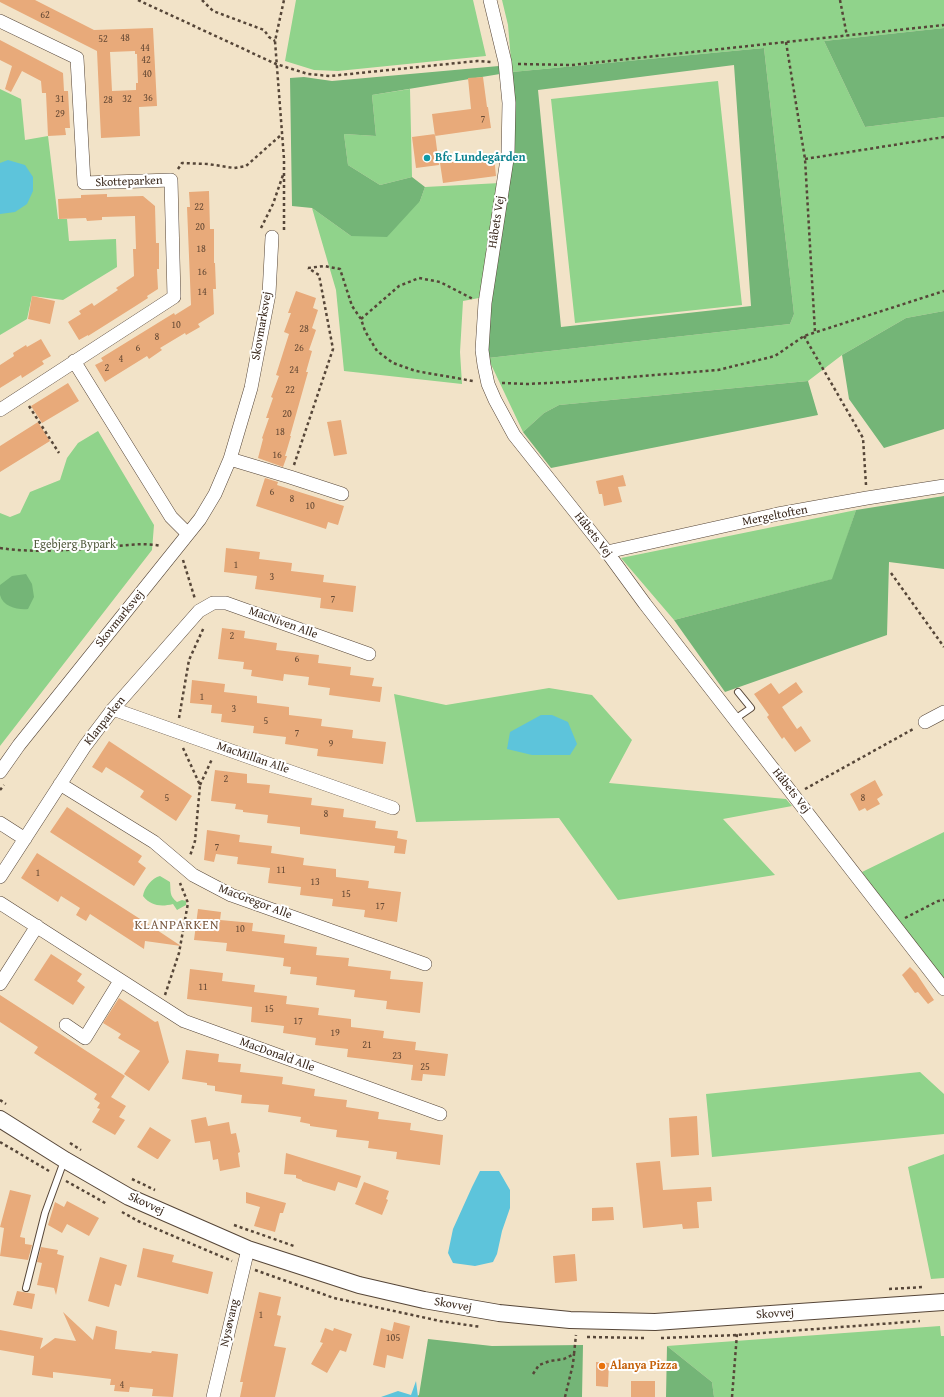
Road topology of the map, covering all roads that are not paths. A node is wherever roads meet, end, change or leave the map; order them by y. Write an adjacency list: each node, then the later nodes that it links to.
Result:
1 (490, 0): 10 (street, Håbets Vej)
2 (0, 21): 4 (street, Skotteparken)
3 (272, 237): 6 (street, Skovmarksvej)
4 (74, 361): 5 (street, Skotteparken); 9 (street)
5 (0, 410)
6 (230, 459): 8 (street); 9 (street, Skovmarksvej)
7 (944, 486): 10 (street, Mergeltoften)
8 (342, 494)
9 (188, 534): 18 (street, Skovmarksvej)
10 (607, 552): 16 (street, Håbets Vej)
11 (199, 611): 12 (street, MacNiven Alle); 14 (street, Klanparken)
12 (369, 654)
13 (738, 692): 16 (lane)
14 (113, 709): 19 (street, Klanparken); 20 (street, MacMillan Alle)
15 (944, 712): 17 (street)
16 (735, 720): 29 (street, Håbets Vej)
17 (926, 722)
18 (0, 772)
19 (60, 784): 22 (street, Klanparken); 26 (street, MacGregor Alle)
20 (393, 808)
21 (0, 823): 22 (street)
22 (25, 840): 23 (street, Klanparken)
23 (0, 877)
24 (0, 904): 25 (street, MacDonald Alle)
25 (37, 926): 27 (street, MacDonald Alle); 28 (street)
26 (425, 964)
27 (120, 981): 30 (street); 31 (street, MacDonald Alle)
28 (0, 984)
29 (944, 989)
30 (66, 1025)
31 (440, 1114)
32 (0, 1119): 33 (street, Skovvej)
33 (65, 1160): 34 (street, Skovvej); 35 (lane)
34 (248, 1249): 36 (street, Skovvej); 37 (street, Nysøvang)
35 (26, 1288)
36 (944, 1302)
37 (213, 1397)

